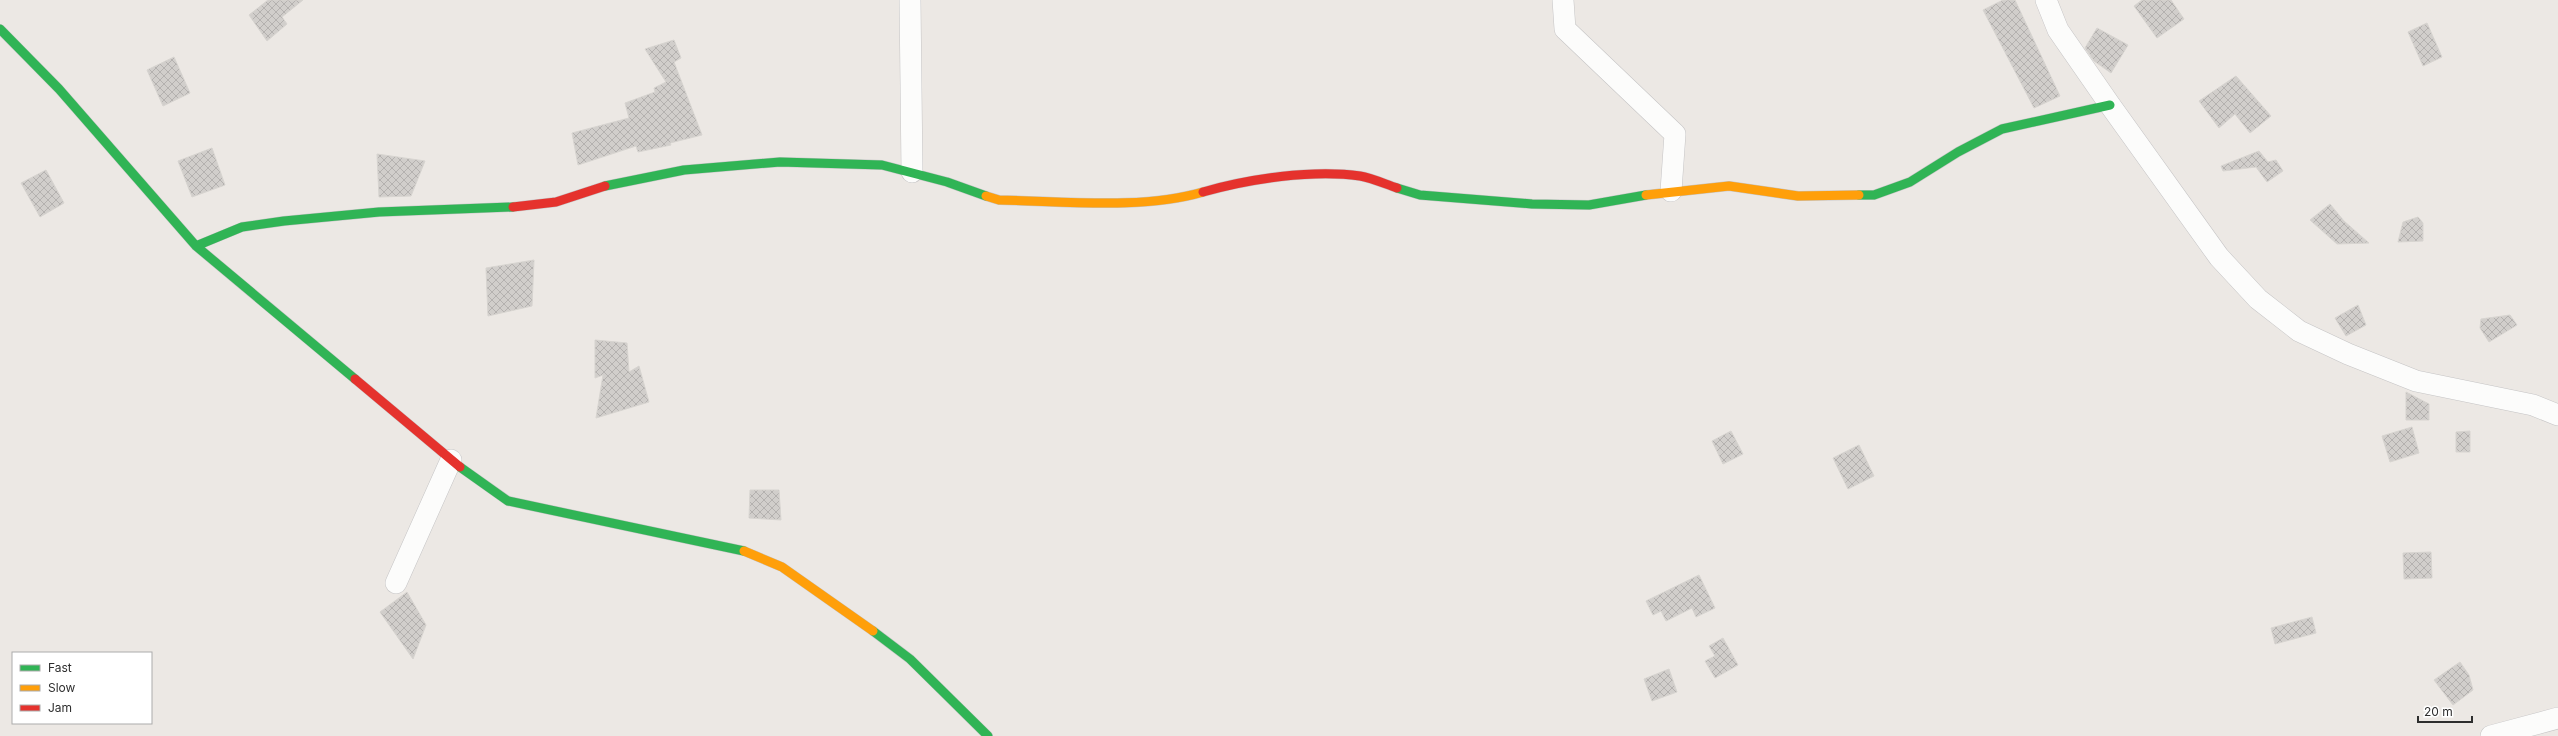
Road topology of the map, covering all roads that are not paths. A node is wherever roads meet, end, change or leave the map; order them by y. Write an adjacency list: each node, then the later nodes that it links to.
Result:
1 (910, 0): 6 (street)
2 (1563, 0): 7 (street)
3 (2046, 0): 5 (street)
4 (0, 29): 8 (street)
5 (2110, 105): 7 (street); 9 (street)
6 (912, 172): 7 (street); 8 (street)
7 (1671, 191)
8 (196, 246): 10 (street)
9 (2558, 415)
10 (451, 460): 11 (street); 13 (street)
11 (396, 583)
12 (2558, 718): 14 (street)
13 (988, 736)
14 (2491, 736)

